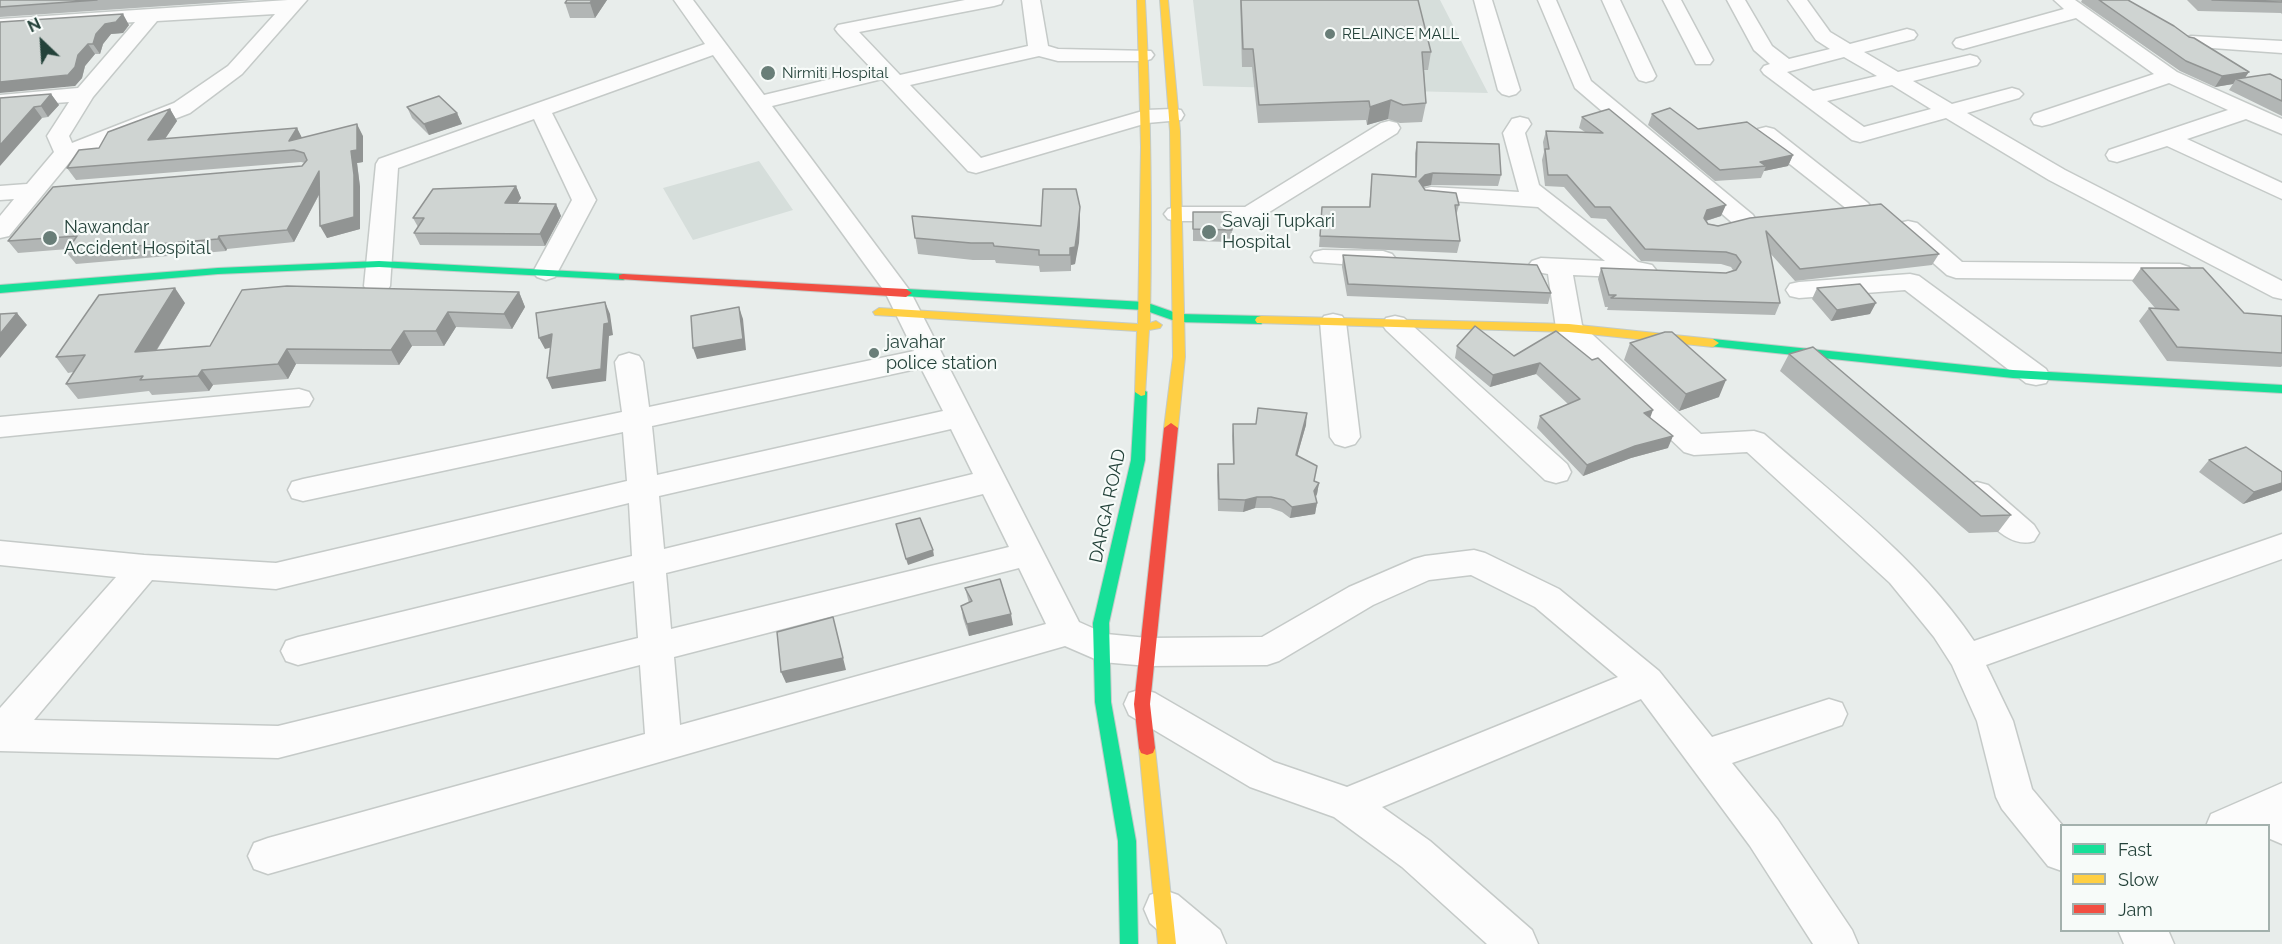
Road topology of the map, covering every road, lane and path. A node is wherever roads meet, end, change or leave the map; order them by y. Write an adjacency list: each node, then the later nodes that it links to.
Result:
1 (683, 0): 19 (street)
2 (994, 0): 27 (street)
3 (1031, 0): 20 (street)
4 (1141, 0): 22 (main road, DARGA ROAD)
5 (1164, 0): 38 (main road)
6 (1483, 0): 29 (street)
7 (1547, 0): 57 (street)
8 (1611, 0): 25 (street)
9 (1672, 0): 23 (street)
10 (1736, 0): 24 (street)
11 (1797, 0): 21 (street)
12 (295, 4): 14 (street); 46 (street)
13 (2071, 5): 26 (street); 28 (street)
14 (151, 16): 15 (street); 30 (street)
15 (0, 25)
16 (1907, 35): 21 (street)
17 (2191, 42): 18 (street)
18 (2282, 46)
19 (717, 47): 34 (street); 35 (street)
20 (1039, 50): 22 (street); 27 (street)
21 (1849, 51): 24 (street); 28 (street)
22 (1144, 55): 39 (main road, DARGA ROAD)
23 (1703, 60)
24 (1785, 66): 32 (street)
25 (1646, 76)
26 (2170, 76): 37 (street); 40 (street)
27 (891, 77): 34 (street); 39 (street)
28 (1897, 79): 32 (street); 36 (street)
29 (1509, 90)
30 (84, 94): 33 (street); 46 (street)
31 (2012, 94): 36 (street)
32 (1811, 98): 36 (street)
33 (0, 101)
34 (759, 103): 71 (street)
35 (540, 110): 65 (street); 67 (street)
36 (1952, 111): 66 (street)
37 (2248, 111): 42 (street); 45 (street)
38 (1173, 115): 39 (street); 56 (main road)
39 (1146, 117): 72 (main road, DARGA ROAD)
40 (2042, 119)
41 (1520, 124): 53 (street)
42 (2282, 126)
43 (1389, 128): 56 (street)
44 (1766, 134): 54 (street)
45 (2168, 138): 47 (street); 50 (street)
46 (65, 153): 49 (street)
47 (2117, 154)
48 (66, 190): 49 (street)
49 (33, 192): 51 (street); 58 (street)
50 (2282, 192)
51 (0, 193)
52 (1431, 194): 53 (street)
53 (1544, 200): 63 (street)
54 (1877, 208): 55 (street); 66 (street)
55 (1825, 212)
56 (1176, 214): 74 (main road)
57 (1713, 228)
58 (0, 231)
59 (1323, 257): 60 (street)
60 (1405, 260)
61 (1512, 264): 62 (street)
62 (1559, 266): 63 (street); 78 (street)
63 (1631, 269): 64 (street)
64 (1665, 271)
65 (546, 272): 67 (main road); 71 (main road)
66 (2246, 273): 70 (street)
67 (378, 281): 68 (main road)
68 (0, 289)
69 (1799, 290): 82 (street)
70 (2282, 291)
71 (903, 303): 72 (main road); 73 (main road); 77 (main road); 80 (street)
72 (1145, 306): 74 (main road); 77 (main road, DARGA ROAD)
73 (861, 311)
74 (1178, 318): 75 (main road); 77 (main road); 105 (main road)
75 (1333, 322): 76 (main road); 89 (street)
76 (1395, 324): 78 (main road); 90 (street)
77 (1144, 328): 103 (main road, DARGA ROAD)
78 (1569, 328): 79 (main road); 106 (street)
79 (1812, 353): 82 (main road); 83 (street)
80 (930, 357): 86 (street); 87 (street)
81 (629, 362): 87 (street)
82 (2036, 376): 84 (main road)
83 (1847, 383)
84 (2282, 389)
85 (298, 399): 88 (street)
86 (960, 417): 92 (street); 93 (street)
87 (636, 420): 93 (street); 94 (street)
88 (0, 427)
89 (1345, 437)
90 (1556, 471)
91 (1953, 473): 95 (street)
92 (991, 481): 98 (street); 99 (street)
93 (642, 489): 99 (street); 100 (street)
94 (303, 490)
95 (2024, 532)
96 (2282, 546): 106 (street)
97 (0, 553): 100 (street)
98 (1028, 554): 101 (street); 102 (street)
99 (649, 565): 102 (street); 104 (street)
100 (144, 567): 110 (street)
101 (1067, 632): 103 (street); 111 (street)
102 (656, 648): 110 (street); 111 (street)
103 (1102, 648): 105 (street); 120 (main road, DARGA ROAD)
104 (298, 651)
105 (1148, 652): 107 (street); 108 (main road)
106 (1966, 658): 116 (street)
107 (1647, 681): 112 (street); 113 (street)
108 (1142, 704): 113 (street); 118 (main road)
109 (1829, 714): 112 (street)
110 (0, 735)
111 (664, 745): 117 (street)
112 (1704, 756): 123 (street)
113 (1347, 804): 122 (street)
114 (2275, 812): 115 (street)
115 (2229, 824)
116 (2060, 853)
117 (268, 856)
118 (1166, 926): 121 (street)
119 (2140, 932): 124 (street)
120 (1129, 944)
121 (1205, 944)
122 (1517, 944)
123 (1837, 944)
124 (2153, 944)

